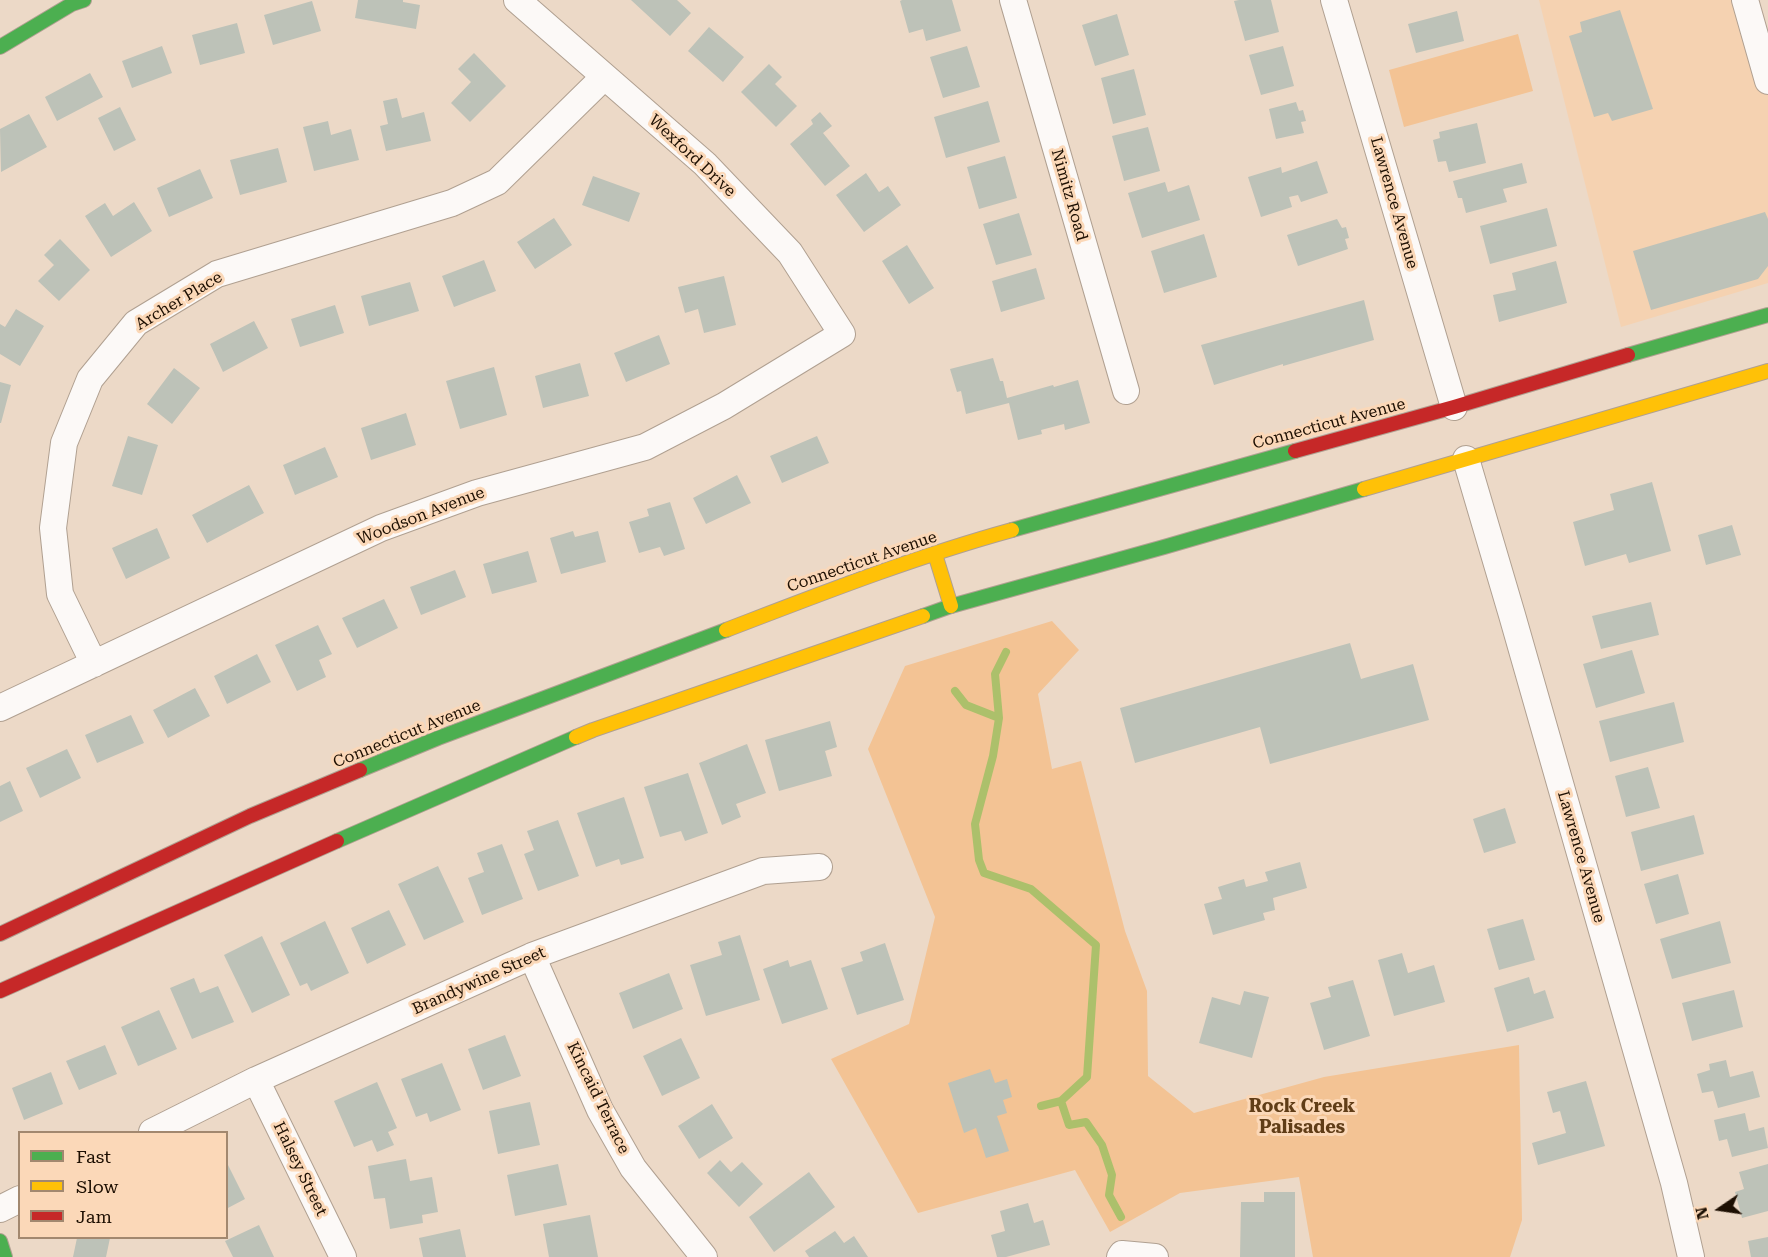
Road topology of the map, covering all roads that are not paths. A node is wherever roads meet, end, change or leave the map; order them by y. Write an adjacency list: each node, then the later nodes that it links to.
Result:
1 (84, 0): 6 (main road)
2 (517, 0): 7 (street, Wexford Drive)
3 (1013, 0): 12 (street, Nimitz Road)
4 (1334, 0): 13 (street, Lawrence Avenue)
5 (1745, 0): 8 (street)
6 (0, 47)
7 (604, 77): 10 (street, Wexford Drive); 17 (street, Archer Place)
8 (1768, 81)
9 (1768, 315): 13 (main road, Connecticut Avenue)
10 (842, 333): 17 (street, Woodson Avenue)
11 (1768, 371): 14 (main road)
12 (1126, 391)
13 (1454, 406): 15 (main road, Connecticut Avenue)
14 (1466, 459): 16 (main road); 33 (street, Lawrence Avenue)
15 (935, 554): 16 (main road); 20 (main road, Connecticut Avenue)
16 (951, 606): 22 (main road)
17 (94, 664): 18 (street, Woodson Avenue)
18 (0, 708)
19 (819, 867): 21 (street, Brandywine Street)
20 (0, 934)
21 (532, 956): 23 (street, Brandywine Street); 30 (street, Kincaid Terrace)
22 (0, 991)
23 (256, 1080): 24 (street, Brandywine Street); 29 (street, Halsey Street)
24 (154, 1131)
25 (18, 1200): 26 (street)
26 (0, 1209)
27 (0, 1241): 28 (main road)
28 (4, 1257)
29 (344, 1257)
30 (704, 1257)
31 (1120, 1257): 32 (street)
32 (1155, 1257)
33 (1691, 1257)

